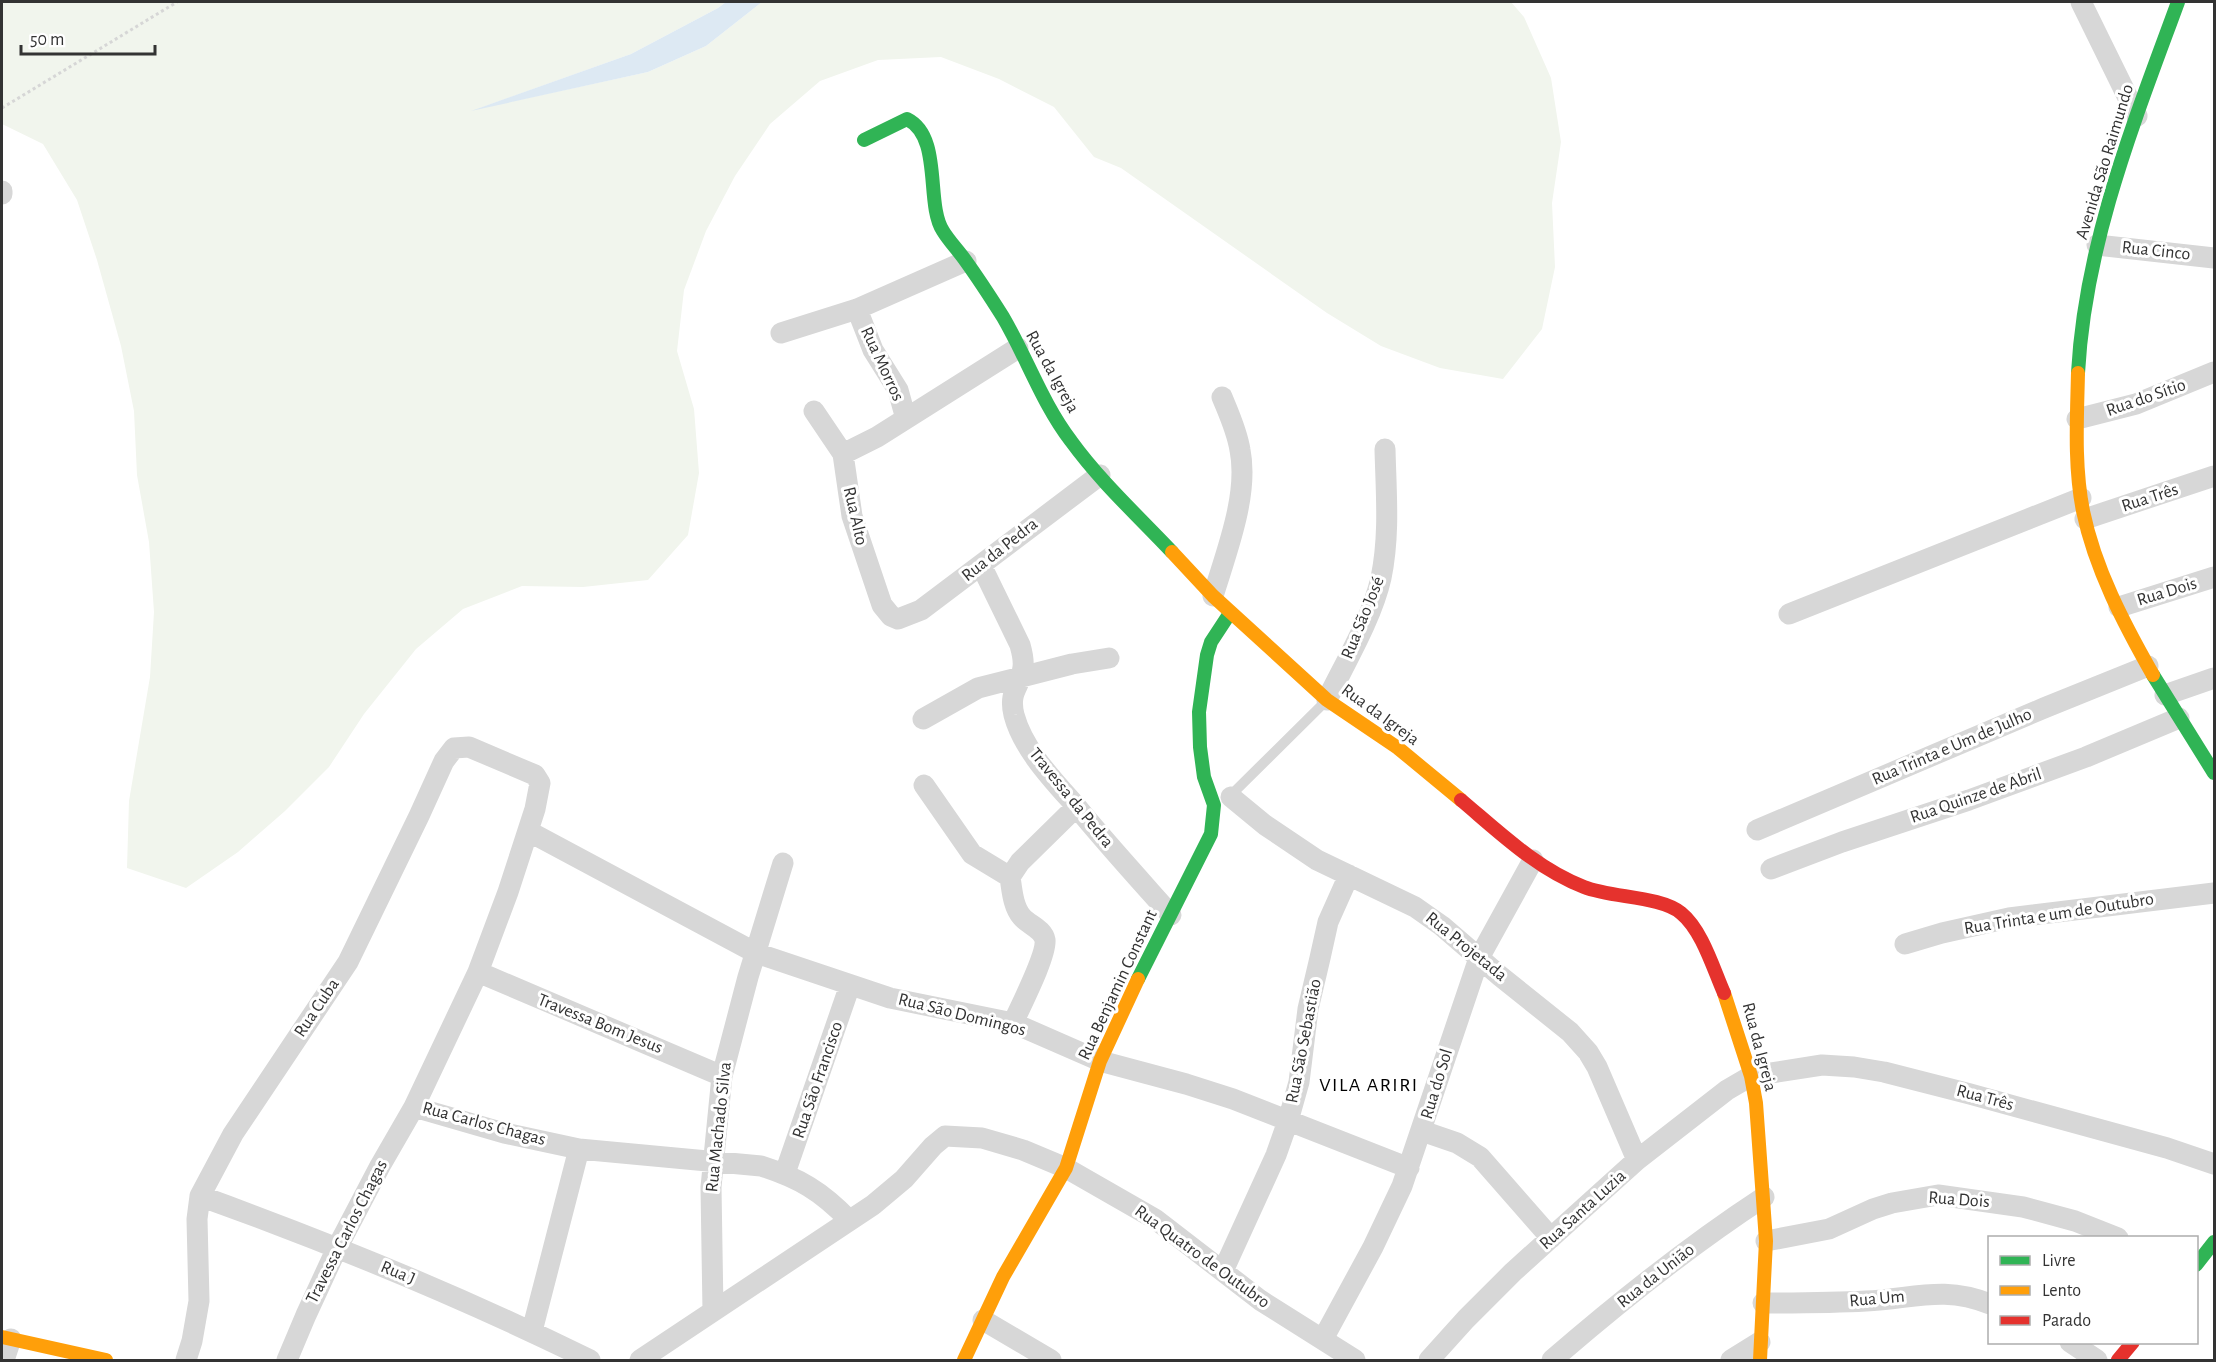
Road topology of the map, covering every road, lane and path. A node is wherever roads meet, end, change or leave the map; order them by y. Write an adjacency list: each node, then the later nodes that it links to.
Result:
1 (177, 2): 4 (path)
2 (2081, 2): 5 (street)
3 (2178, 2): 5 (street, Avenida São Raimundo)
4 (2, 108)
5 (2137, 116): 7 (street, Avenida São Raimundo)
6 (864, 140): 9 (street, Rua da Igreja)
7 (2097, 245): 8 (street, Rua Cinco); 17 (street, Avenida São Raimundo)
8 (2214, 258)
9 (966, 261): 10 (street, Rua Morros); 12 (street, Rua da Igreja)
10 (857, 309): 11 (street, Rua Morros); 16 (street, Rua Morros)
11 (782, 333)
12 (1018, 348): 16 (street); 20 (street, Rua da Igreja)
13 (2214, 372): 17 (street, Rua do Sítio)
14 (1222, 397): 26 (street)
15 (814, 411): 19 (street, Rua Alto)
16 (906, 419): 19 (street)
17 (2077, 419): 22 (street, Avenida São Raimundo)
18 (1385, 449): 36 (street, Rua São José)
19 (843, 454): 30 (street, Rua Alto)
20 (1100, 475): 24 (street, Rua da Pedra); 26 (street, Rua da Igreja)
21 (2214, 476): 23 (street, Rua Três)
22 (2081, 498): 23 (street, Avenida São Raimundo); 29 (street)
23 (2085, 519): 27 (street, Avenida São Raimundo)
24 (981, 565): 30 (street, Rua da Pedra); 34 (street, Travessa da Pedra)
25 (2214, 577): 27 (street, Rua Dois)
26 (1213, 597): 28 (street, Rua da Igreja)
27 (2119, 607): 32 (street, Avenida São Raimundo)
28 (1230, 613): 36 (street, Rua da Igreja); 42 (street, Rua Benjamin Constant)
29 (1789, 614)
30 (898, 619)
31 (1109, 658): 34 (street)
32 (2148, 666): 35 (street, Avenida São Raimundo); 44 (street, Rua Trinta e Um de Julho)
33 (2214, 678): 35 (street)
34 (1020, 679): 38 (street); 43 (street, Travessa da Pedra)
35 (2165, 695): 37 (street, Avenida São Raimundo)
36 (1327, 700): 42 (lane, Rua São José); 46 (street, Rua da Igreja)
37 (2179, 718): 39 (street, Avenida São Raimundo); 48 (street, Rua Quinze de Abril)
38 (923, 719)
39 (2214, 773)
40 (539, 779): 45 (street, Rua Carlos Chagas); 72 (street, Rua Cuba)
41 (924, 785): 50 (street)
42 (1222, 801): 49 (street, Rua Projetada); 52 (street, Rua Benjamin Constant)
43 (1076, 807): 50 (street); 52 (street, Travessa da Pedra)
44 (1757, 830)
45 (528, 831): 54 (street, Rua São Domingos); 56 (street, Rua Carlos Chagas)
46 (1533, 860): 55 (street, Rua do Sol); 61 (street, Rua da Igreja)
47 (783, 863): 54 (street, Rua Machado Silva)
48 (1771, 869)
49 (1349, 874): 55 (street, Rua Projetada); 63 (street, Rua São Sebastião)
50 (1010, 877): 58 (street)
51 (2214, 893): 53 (street, Rua Trinta e um de Outubro)
52 (1172, 915): 59 (street, Rua Benjamin Constant)
53 (1905, 944)
54 (756, 953): 57 (street, Rua São Domingos); 60 (street, Rua Machado Silva)
55 (1479, 958): 64 (street, Rua do Sol); 66 (street, Rua Projetada)
56 (478, 972): 60 (street, Travessa Bom Jesus); 62 (street, Rua Carlos Chagas)
57 (850, 986): 58 (street, Rua São Domingos); 71 (street, Rua São Francisco)
58 (1013, 1023): 59 (street, Rua São Domingos)
59 (1100, 1061): 63 (street, Rua São Domingos); 69 (street, Rua Benjamin Constant)
60 (722, 1076): 67 (street, Rua Machado Silva)
61 (1751, 1076): 66 (street, Rua Santa Luzia); 68 (street, Rua Três); 73 (street, Rua da Igreja)
62 (414, 1107): 65 (street, Rua Carlos Chagas); 79 (street, Travessa Carlos Chagas)
63 (1288, 1121): 70 (street, Rua São Domingos); 81 (street, Rua São Sebastião)
64 (1422, 1131): 70 (street, Rua do Sol); 76 (street)
65 (579, 1149): 67 (street, Rua Carlos Chagas); 86 (street)
66 (1637, 1160): 76 (street, Rua Santa Luzia)
67 (712, 1161): 71 (street, Rua Carlos Chagas); 84 (street, Rua Machado Silva)
68 (2214, 1164)
69 (1066, 1168): 74 (street, Rua Quatro de Outubro); 81 (street, Rua Quatro de Outubro); 85 (street, Rua Benjamin Constant)
70 (1409, 1168): 88 (street, Rua do Sol)
71 (785, 1173): 74 (street, Rua Carlos Chagas)
72 (200, 1196): 79 (street, Rua J); 94 (street, Rua Cuba)
73 (1764, 1197): 77 (street, Rua da Igreja); 102 (street, Rua da União)
74 (849, 1220): 84 (street, Rua Quatro de Outubro)
75 (2113, 1236): 77 (street, Rua Dois)
76 (1551, 1238): 101 (street, Rua Santa Luzia)
77 (1766, 1241): 82 (street, Rua da Igreja)
78 (2214, 1242): 80 (street)
79 (337, 1248): 86 (street, Rua J); 95 (street, Travessa Carlos Chagas)
80 (2198, 1262)
81 (1223, 1271): 88 (street, Rua Quatro de Outubro)
82 (1763, 1304): 83 (street, Rua Um); 91 (street, Rua da Igreja)
83 (1988, 1304)
84 (714, 1311): 97 (street)
85 (983, 1320): 98 (street, Rua Benjamin Constant); 99 (street)
86 (532, 1331): 96 (street, Rua J)
87 (6, 1338): 92 (street); 93 (street)
88 (1323, 1339): 100 (street, Rua Quatro de Outubro)
89 (2073, 1344): 104 (street)
90 (2131, 1344): 105 (street)
91 (1760, 1351): 103 (street)
92 (4, 1360)
93 (106, 1360)
94 (186, 1360)
95 (287, 1360)
96 (590, 1360)
97 (640, 1360)
98 (964, 1360)
99 (1051, 1360)
100 (1355, 1360)
101 (1433, 1360)
102 (1552, 1360)
103 (1731, 1360)
104 (2097, 1360)
105 (2118, 1360)

